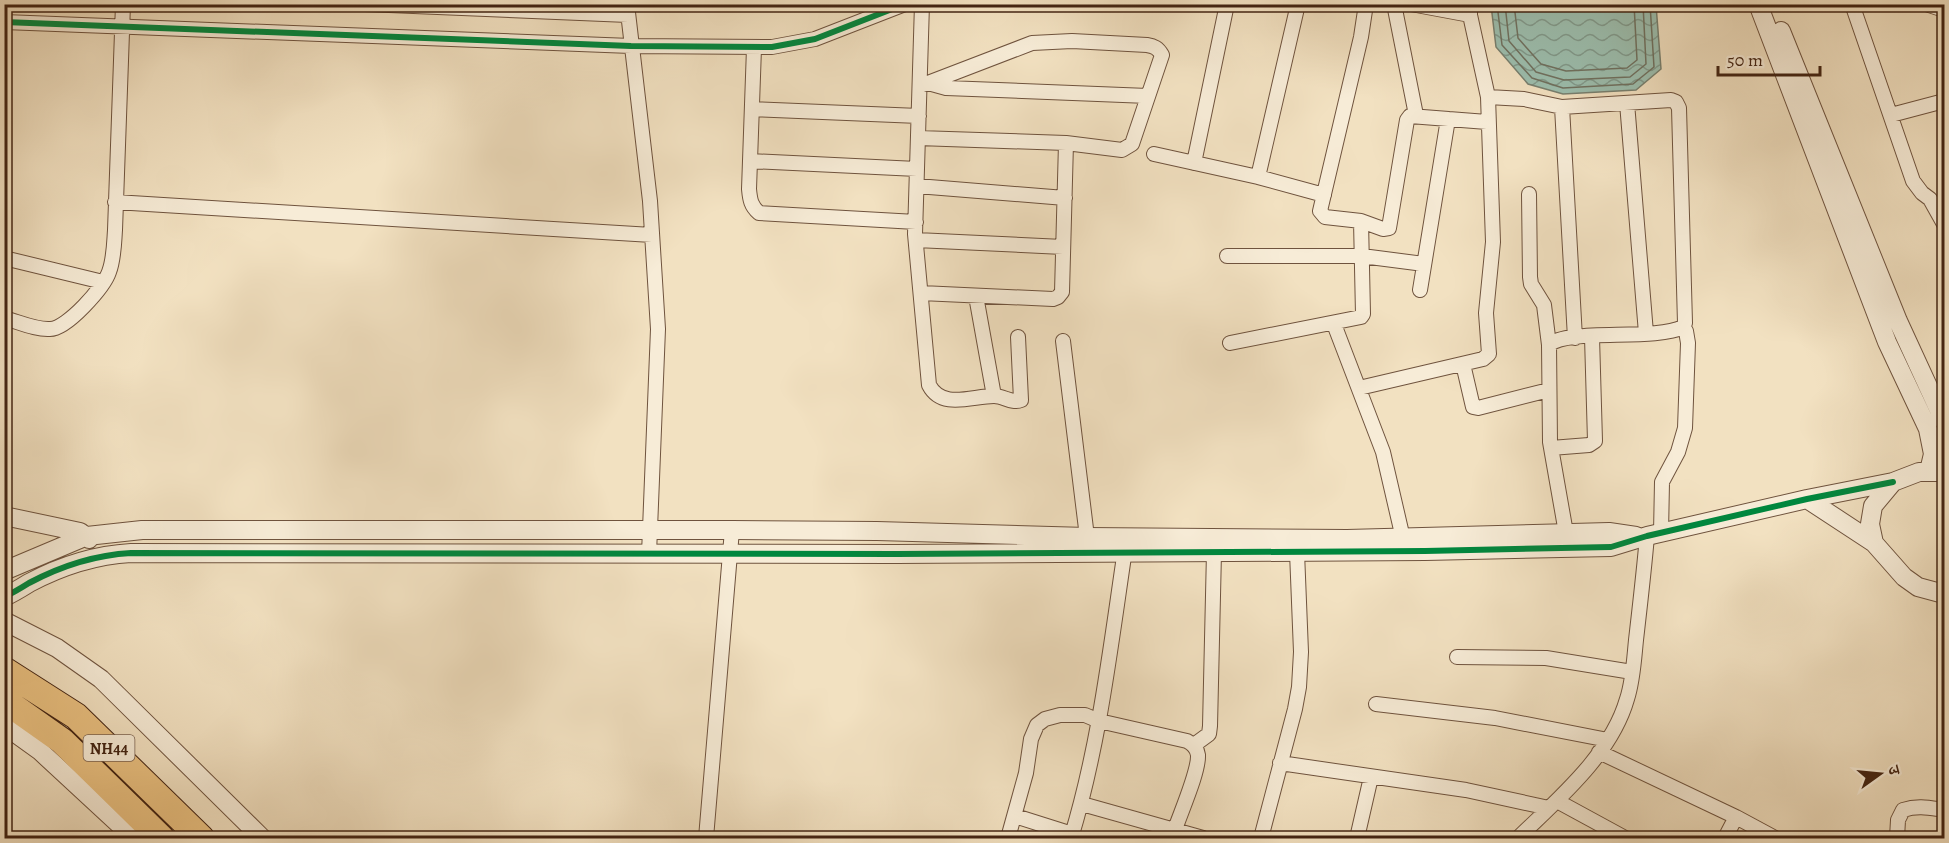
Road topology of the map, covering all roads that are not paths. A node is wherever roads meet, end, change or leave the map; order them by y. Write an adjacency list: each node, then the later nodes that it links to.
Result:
1 (123, 4): 18 (street)
2 (365, 4): 14 (street)
3 (905, 4): 20 (street)
4 (922, 4): 21 (street)
5 (1227, 4): 37 (street)
6 (1298, 4): 39 (street)
7 (1366, 4): 42 (street)
8 (1394, 4): 28 (street)
9 (1411, 4): 15 (street)
10 (1758, 4): 74 (street)
11 (1770, 4): 73 (street)
12 (1852, 4): 29 (street)
13 (1926, 4): 16 (street)
14 (627, 10): 19 (street)
15 (1470, 10): 23 (street)
16 (1944, 10)
17 (4, 22): 18 (street)
18 (121, 26): 19 (street); 44 (street)
19 (631, 46): 20 (street); 48 (street)
20 (754, 48): 27 (street)
21 (924, 84): 22 (street); 22 (street); 30 (street)
22 (1148, 96): 34 (street)
23 (1488, 97): 26 (street); 32 (street)
24 (1944, 101): 29 (street)
25 (1627, 103): 26 (street); 61 (street); 62 (street)
26 (1562, 107): 65 (street)
27 (752, 109): 30 (street); 36 (street)
28 (1416, 115): 31 (street); 45 (street)
29 (1891, 115): 47 (street)
30 (919, 116): 33 (street)
31 (1448, 119): 32 (street); 54 (street)
32 (1487, 122): 69 (street)
33 (918, 138): 34 (street); 38 (street)
34 (1066, 143): 43 (street)
35 (1154, 154): 37 (street)
36 (750, 161): 38 (street); 46 (street)
37 (1194, 163): 39 (street)
38 (917, 169): 40 (street)
39 (1258, 177): 42 (street)
40 (917, 186): 43 (street); 46 (street)
41 (1529, 194): 68 (street)
42 (1324, 195): 45 (street)
43 (1065, 198): 50 (street)
44 (115, 202): 48 (street); 55 (street)
45 (1361, 221): 52 (street)
46 (916, 222): 49 (street)
47 (1944, 224)
48 (652, 235): 81 (street)
49 (916, 240): 50 (street); 57 (street)
50 (1063, 247): 58 (street)
51 (1227, 256): 52 (street)
52 (1362, 256): 54 (street); 60 (street)
53 (4, 258): 55 (street)
54 (1424, 264): 56 (street)
55 (103, 282): 59 (street)
56 (1420, 290)
57 (921, 294): 58 (street); 72 (street)
58 (976, 296): 72 (street)
59 (4, 318)
60 (1334, 324): 67 (street); 70 (street)
61 (1683, 327): 62 (street); 84 (street)
62 (1646, 333): 64 (street)
63 (1018, 337): 72 (street)
64 (1592, 337): 65 (street); 75 (street)
65 (1575, 338): 68 (street)
66 (1063, 341): 86 (street)
67 (1230, 343)
68 (1549, 345): 71 (street)
69 (1463, 364): 70 (street); 71 (street)
70 (1359, 388): 88 (street)
71 (1549, 390): 75 (street)
72 (994, 396)
73 (1944, 421)
74 (1937, 431): 76 (street)
75 (1551, 448): 83 (street)
76 (1936, 471): 77 (street)
77 (1893, 482): 78 (street); 87 (street)
78 (1807, 499): 84 (street); 87 (street)
79 (4, 516): 85 (street)
80 (331, 529): 81 (street); 85 (street); 92 (street)
81 (649, 530): 82 (street); 93 (street)
82 (732, 530): 86 (street); 94 (street)
83 (1566, 533): 84 (street); 88 (street)
84 (1650, 535): 88 (street); 102 (street)
85 (87, 536): 95 (street); 96 (street)
86 (1087, 537): 89 (street)
87 (1874, 543): 97 (street)
88 (1405, 544): 89 (street); 91 (street)
89 (1126, 545): 90 (street); 94 (street); 105 (street)
90 (1214, 552): 91 (street); 108 (street)
91 (1297, 552): 110 (street)
92 (329, 553): 93 (street); 95 (street)
93 (649, 554): 94 (street)
94 (730, 554): 123 (street)
95 (104, 556): 98 (street)
96 (4, 571)
97 (1944, 594)
98 (4, 597)
99 (4, 621): 122 (street)
100 (1457, 657): 102 (street)
101 (4, 670): 121 (highway, NH44)
102 (1632, 672): 107 (street)
103 (4, 700): 120 (highway, NH44)
104 (1376, 704): 107 (street)
105 (1099, 721): 108 (street); 112 (street); 115 (street)
106 (4, 725): 118 (street)
107 (1608, 740): 109 (street)
108 (1194, 745): 117 (street)
109 (1599, 752): 113 (street); 116 (street)
110 (1280, 763): 111 (street); 126 (street)
111 (1371, 777): 113 (street); 127 (street)
112 (1082, 804): 117 (street); 119 (street)
113 (1553, 805): 128 (street); 129 (street)
114 (1944, 810): 132 (street)
115 (1015, 816): 119 (street); 124 (street)
116 (1736, 817): 130 (street); 131 (street)
117 (1174, 834): 125 (street)
118 (127, 836)
119 (1071, 836)
120 (161, 838)
121 (201, 838)
122 (262, 838)
123 (706, 838)
124 (1008, 838)
125 (1203, 838)
126 (1261, 838)
127 (1357, 838)
128 (1518, 838)
129 (1625, 838)
130 (1725, 838)
131 (1775, 838)
132 (1897, 838)

